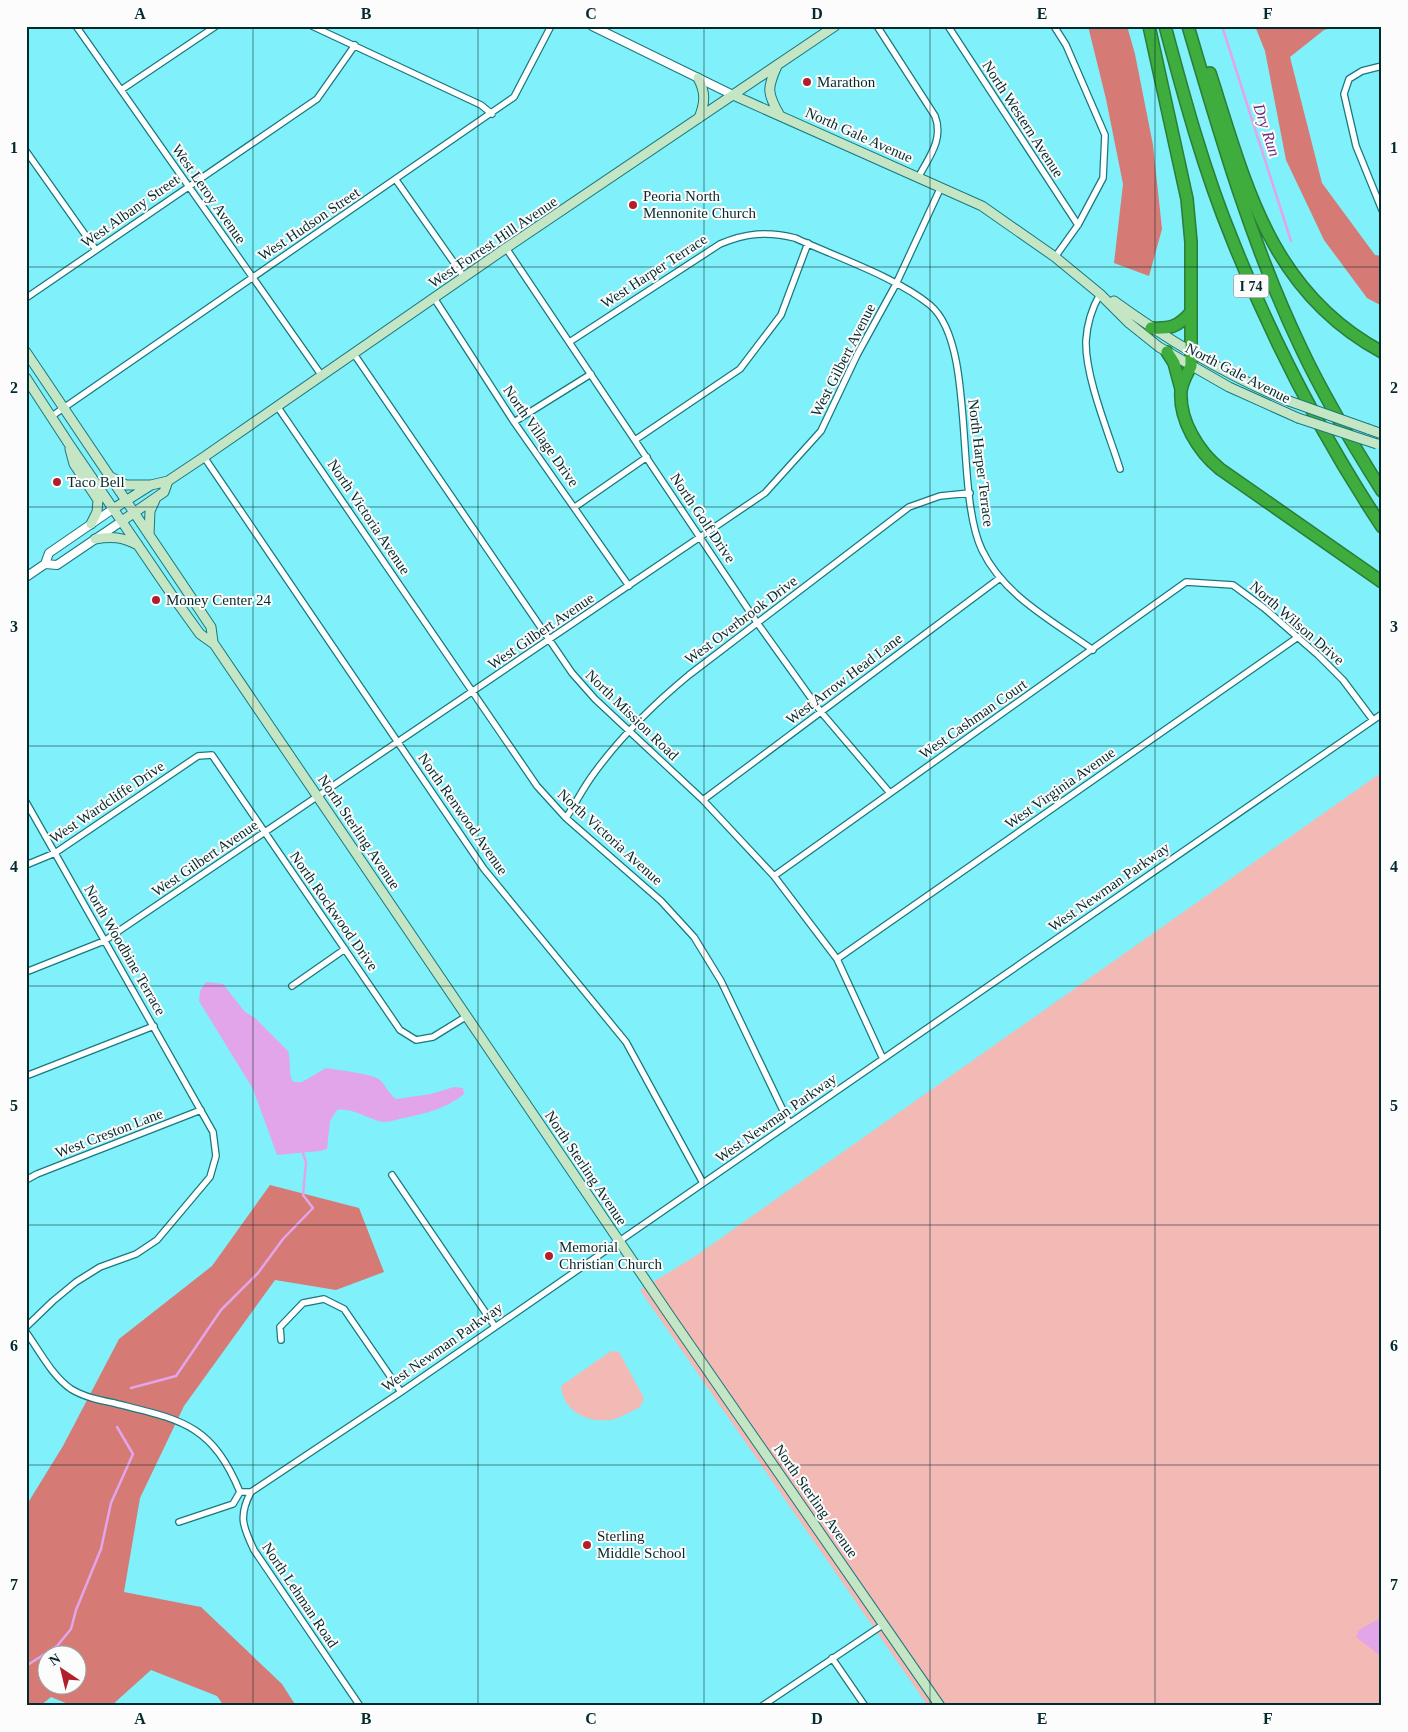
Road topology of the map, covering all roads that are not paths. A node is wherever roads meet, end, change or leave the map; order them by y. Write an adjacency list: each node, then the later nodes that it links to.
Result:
1 (76, 26): 18 (street, West Leroy Avenue)
2 (216, 26): 18 (street)
3 (312, 26): 14 (street)
4 (551, 26): 20 (street, West Hudson Street)
5 (592, 26): 17 (street, North Gale Avenue)
6 (835, 26): 15 (main road, West Forrest Hill Avenue)
7 (877, 26): 24 (street)
8 (948, 26): 29 (street, North Western Avenue)
9 (1054, 26): 29 (street)
10 (1150, 26): 40 (highway)
11 (1165, 26): 76 (highway, I 74)
12 (1188, 26): 67 (highway, I 74)
13 (1194, 26): 46 (highway)
14 (355, 45): 20 (street); 26 (street, West Albany Street)
15 (778, 65): 19 (main road, West Forrest Hill Avenue); 21 (main road)
16 (1382, 66): 28 (street)
17 (698, 78): 19 (street, North Gale Avenue); 22 (main road)
18 (121, 90): 26 (street, West Leroy Avenue)
19 (733, 95): 21 (main road, North Gale Avenue); 22 (main road, West Forrest Hill Avenue)
20 (492, 114): 25 (street, West Hudson Street)
21 (779, 114): 24 (main road, North Gale Avenue)
22 (699, 118): 31 (main road, West Forrest Hill Avenue)
23 (26, 151): 32 (street)
24 (919, 176): 27 (main road, North Gale Avenue)
25 (396, 180): 34 (street); 35 (street, West Hudson Street)
26 (188, 186): 32 (street, West Albany Street); 35 (street, West Leroy Avenue)
27 (941, 186): 33 (main road, North Gale Avenue); 36 (street, West Gilbert Avenue)
28 (1381, 208)
29 (1078, 225): 33 (street)
30 (808, 244): 36 (street, West Harper Terrace); 42 (street, West Harper Terrace); 58 (street)
31 (506, 248): 34 (main road, West Forrest Hill Avenue); 42 (street, North Golf Drive)
32 (96, 250): 38 (street, West Albany Street)
33 (1055, 257): 37 (main road, North Gale Avenue)
34 (464, 277): 39 (main road, West Forrest Hill Avenue)
35 (253, 278): 50 (street, West Leroy Avenue); 54 (street, West Hudson Street)
36 (896, 284): 68 (street, North Harper Terrace); 78 (street, West Gilbert Avenue)
37 (1100, 294): 41 (main road, North Gale Avenue); 44 (main road, North Gale Avenue); 63 (street)
38 (26, 298)
39 (434, 298): 47 (main road, West Forrest Hill Avenue); 56 (street, North Village Drive)
40 (1191, 312): 41 (highway); 45 (highway)
41 (1151, 328): 45 (main road, North Gale Avenue)
42 (570, 341): 49 (street, North Golf Drive)
43 (26, 352): 54 (main road, North Sterling Avenue)
44 (1167, 352): 48 (main road, North Gale Avenue); 52 (highway)
45 (1190, 352): 48 (highway); 57 (main road, North Gale Avenue, bridge)
46 (1382, 352)
47 (354, 354): 50 (main road, West Forrest Hill Avenue); 89 (street, North Mission Road)
48 (1190, 366): 52 (highway); 60 (main road, North Gale Avenue, bridge)
49 (590, 374): 56 (street); 58 (street, North Golf Drive)
50 (322, 376): 53 (main road, West Forrest Hill Avenue)
51 (26, 378): 55 (main road, North Sterling Avenue)
52 (1181, 390): 85 (highway)
53 (277, 406): 61 (main road, West Forrest Hill Avenue); 92 (street, North Victoria Avenue)
54 (64, 408): 55 (street, West Hudson Street); 64 (main road, North Sterling Avenue)
55 (52, 416): 59 (main road, North Sterling Avenue)
56 (514, 422): 71 (street, North Village Drive)
57 (1382, 434)
58 (635, 440): 62 (street, North Golf Drive)
59 (68, 444): 72 (main road, North Sterling Avenue); 75 (main road)
60 (1379, 445)
61 (204, 457): 65 (main road, West Forrest Hill Avenue); 97 (street, North Renwood Avenue)
62 (646, 457): 71 (street); 78 (street, North Golf Drive)
63 (1120, 469)
64 (108, 475): 66 (main road); 70 (main road, North Sterling Avenue)
65 (168, 481): 66 (main road, West Forrest Hill Avenue); 69 (main road, West Forrest Hill Avenue)
66 (151, 485): 70 (main road, West Forrest Hill Avenue)
67 (1382, 490)
68 (970, 493): 83 (street, North Harper Terrace); 87 (street, West Overbrook Drive)
69 (156, 498): 73 (main road, West Forrest Hill Avenue); 77 (main road)
70 (126, 501): 72 (main road, West Forrest Hill Avenue); 73 (main road, North Sterling Avenue)
71 (576, 507): 86 (street, North Village Drive)
72 (113, 509): 74 (main road, North Sterling Avenue); 75 (street, West Forrest Hill Avenue)
73 (134, 513): 74 (main road, West Forrest Hill Avenue); 77 (main road, North Sterling Avenue)
74 (122, 522): 79 (street, West Forrest Hill Avenue); 80 (main road, North Sterling Avenue)
75 (91, 524): 81 (street, West Forrest Hill Avenue)
76 (1382, 527)
77 (149, 535): 90 (main road, North Sterling Avenue)
78 (702, 537): 86 (street, West Gilbert Avenue); 87 (street, North Golf Drive)
79 (95, 540): 80 (main road); 81 (street, West Forrest Hill Avenue)
80 (138, 545): 90 (main road, North Sterling Avenue)
81 (45, 564): 82 (street, West Forrest Hill Avenue)
82 (26, 577)
83 (1000, 578): 91 (street, North Harper Terrace); 93 (street, West Arrow Head Lane)
84 (1186, 582): 88 (street, North Wilson Drive); 91 (street, West Cashman Court)
85 (1382, 582)
86 (629, 586): 89 (street, West Gilbert Avenue)
87 (758, 624): 93 (street, North Golf Drive); 96 (street, West Overbrook Drive)
88 (1298, 638): 95 (street, North Wilson Drive); 110 (street, West Virginia Avenue)
89 (549, 641): 92 (street, West Gilbert Avenue); 96 (street, North Mission Road)
90 (213, 642): 100 (main road, North Sterling Avenue)
91 (1093, 650): 99 (street, West Cashman Court)
92 (473, 691): 97 (street, West Gilbert Avenue); 103 (street, North Victoria Avenue)
93 (821, 712): 99 (street, North Golf Drive); 101 (street, West Arrow Head Lane)
94 (1382, 714): 95 (street, West Newman Parkway)
95 (1373, 720): 115 (street, West Newman Parkway)
96 (628, 731): 101 (street, North Mission Road); 103 (street, West Overbrook Drive)
97 (398, 743): 100 (street, West Gilbert Avenue); 121 (street, North Renwood Avenue)
98 (198, 756): 104 (street, North Rockwood Drive); 105 (street, West Wardcliffe Drive)
99 (890, 793): 107 (street, West Cashman Court)
100 (318, 796): 104 (street, West Gilbert Avenue); 113 (main road, North Sterling Avenue)
101 (703, 800): 107 (street, North Mission Road)
102 (26, 802): 105 (street, North Woodbine Terrace)
103 (566, 818): 118 (street, North Victoria Avenue)
104 (264, 832): 108 (street, West Gilbert Avenue); 109 (street, North Rockwood Drive)
105 (55, 852): 106 (street, West Wardcliffe Drive); 108 (street, North Woodbine Terrace)
106 (26, 865)
107 (774, 876): 110 (street, North Mission Road)
108 (104, 941): 111 (street, West Gilbert Avenue); 114 (street, North Woodbine Terrace)
109 (345, 949): 112 (street); 113 (street, North Rockwood Drive)
110 (837, 959): 115 (street, North Mission Road)
111 (26, 972)
112 (292, 986)
113 (467, 1016): 122 (main road, North Sterling Avenue)
114 (154, 1026): 116 (street); 117 (street, North Woodbine Terrace)
115 (883, 1059): 118 (street, West Newman Parkway)
116 (26, 1076)
117 (201, 1110): 120 (street, West Creston Lane); 124 (street, North Woodbine Terrace)
118 (789, 1123): 121 (street, West Newman Parkway)
119 (392, 1175): 123 (street)
120 (26, 1180)
121 (703, 1184): 122 (street, West Newman Parkway)
122 (620, 1242): 123 (street, West Newman Parkway); 131 (main road, North Sterling Avenue)
123 (494, 1325): 127 (street, West Newman Parkway)
124 (26, 1327)
125 (26, 1332): 128 (street)
126 (281, 1340): 127 (street)
127 (401, 1392): 129 (street, West Newman Parkway)
128 (240, 1492): 129 (street); 130 (street)
129 (251, 1492): 133 (street, North Lehman Road)
130 (179, 1522)
131 (884, 1624): 132 (street); 136 (main road, North Sterling Avenue)
132 (832, 1658): 134 (street); 135 (street)
133 (360, 1706)
134 (762, 1706)
135 (865, 1706)
136 (940, 1706)

